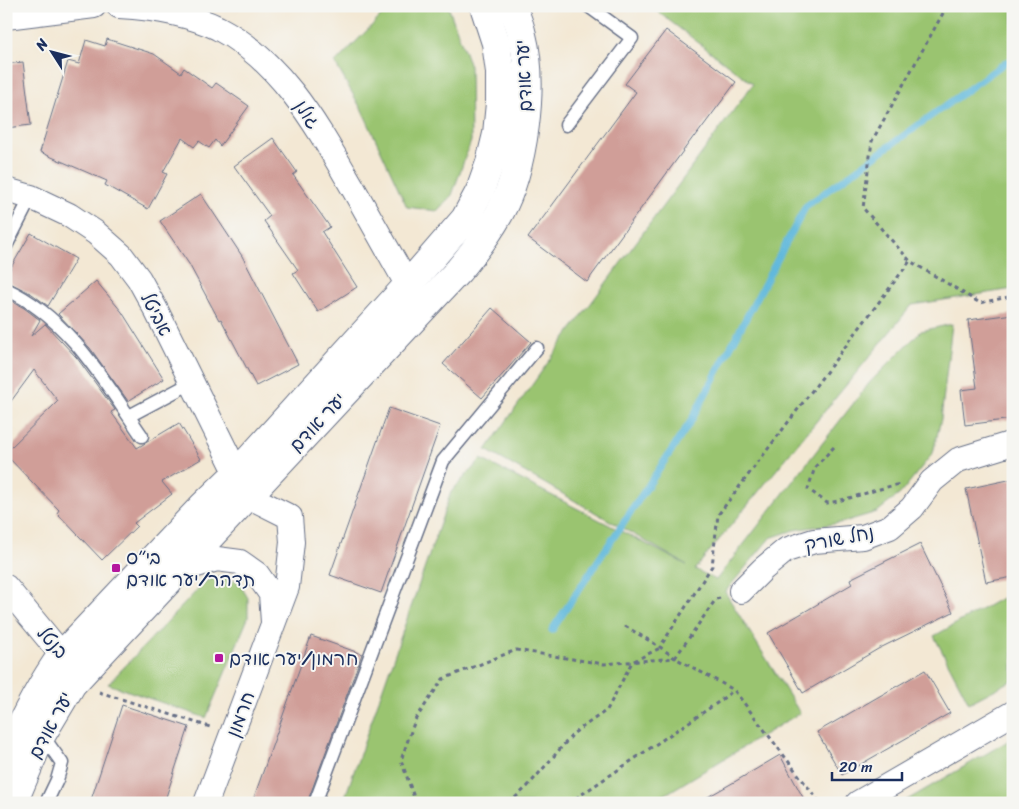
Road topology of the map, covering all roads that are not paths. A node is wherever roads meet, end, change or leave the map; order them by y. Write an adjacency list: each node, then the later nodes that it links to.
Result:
1 (94, 6): 6 (street)
2 (119, 6): 11 (street, גולן)
3 (484, 6): 11 (street, יער אודם)
4 (512, 6): 13 (street, יער אודם)
5 (588, 6): 7 (lane)
6 (6, 17)
7 (566, 125)
8 (6, 190): 9 (street, אביטל)
9 (31, 197): 10 (lane); 15 (street, אביטל)
10 (6, 246)
11 (408, 286): 13 (street, גולן); 19 (street, יער אודם)
12 (6, 289): 16 (lane)
13 (422, 310): 19 (street, יער אודם)
14 (536, 348): 32 (lane)
15 (191, 383): 16 (lane); 19 (street, אביטל)
16 (129, 416): 17 (lane)
17 (142, 436)
18 (1013, 443): 22 (street, נחל שורק)
19 (243, 484): 20 (street, יער אודם); 23 (street, חרמון); 24 (street, יער אודם)
20 (180, 570): 23 (street, חרמון); 25 (street, יער אודם)
21 (6, 587): 24 (street, בנטל)
22 (741, 591)
23 (273, 624): 31 (street, חרמון)
24 (62, 655): 25 (street, בנטל); 28 (street, יער אודם)
25 (78, 678): 27 (street, יער אודם)
26 (1013, 712): 33 (street)
27 (42, 734): 29 (street, יער אודם); 30 (lane)
28 (8, 748)
29 (13, 803)
30 (46, 803)
31 (206, 803)
32 (315, 803)
33 (858, 803)

